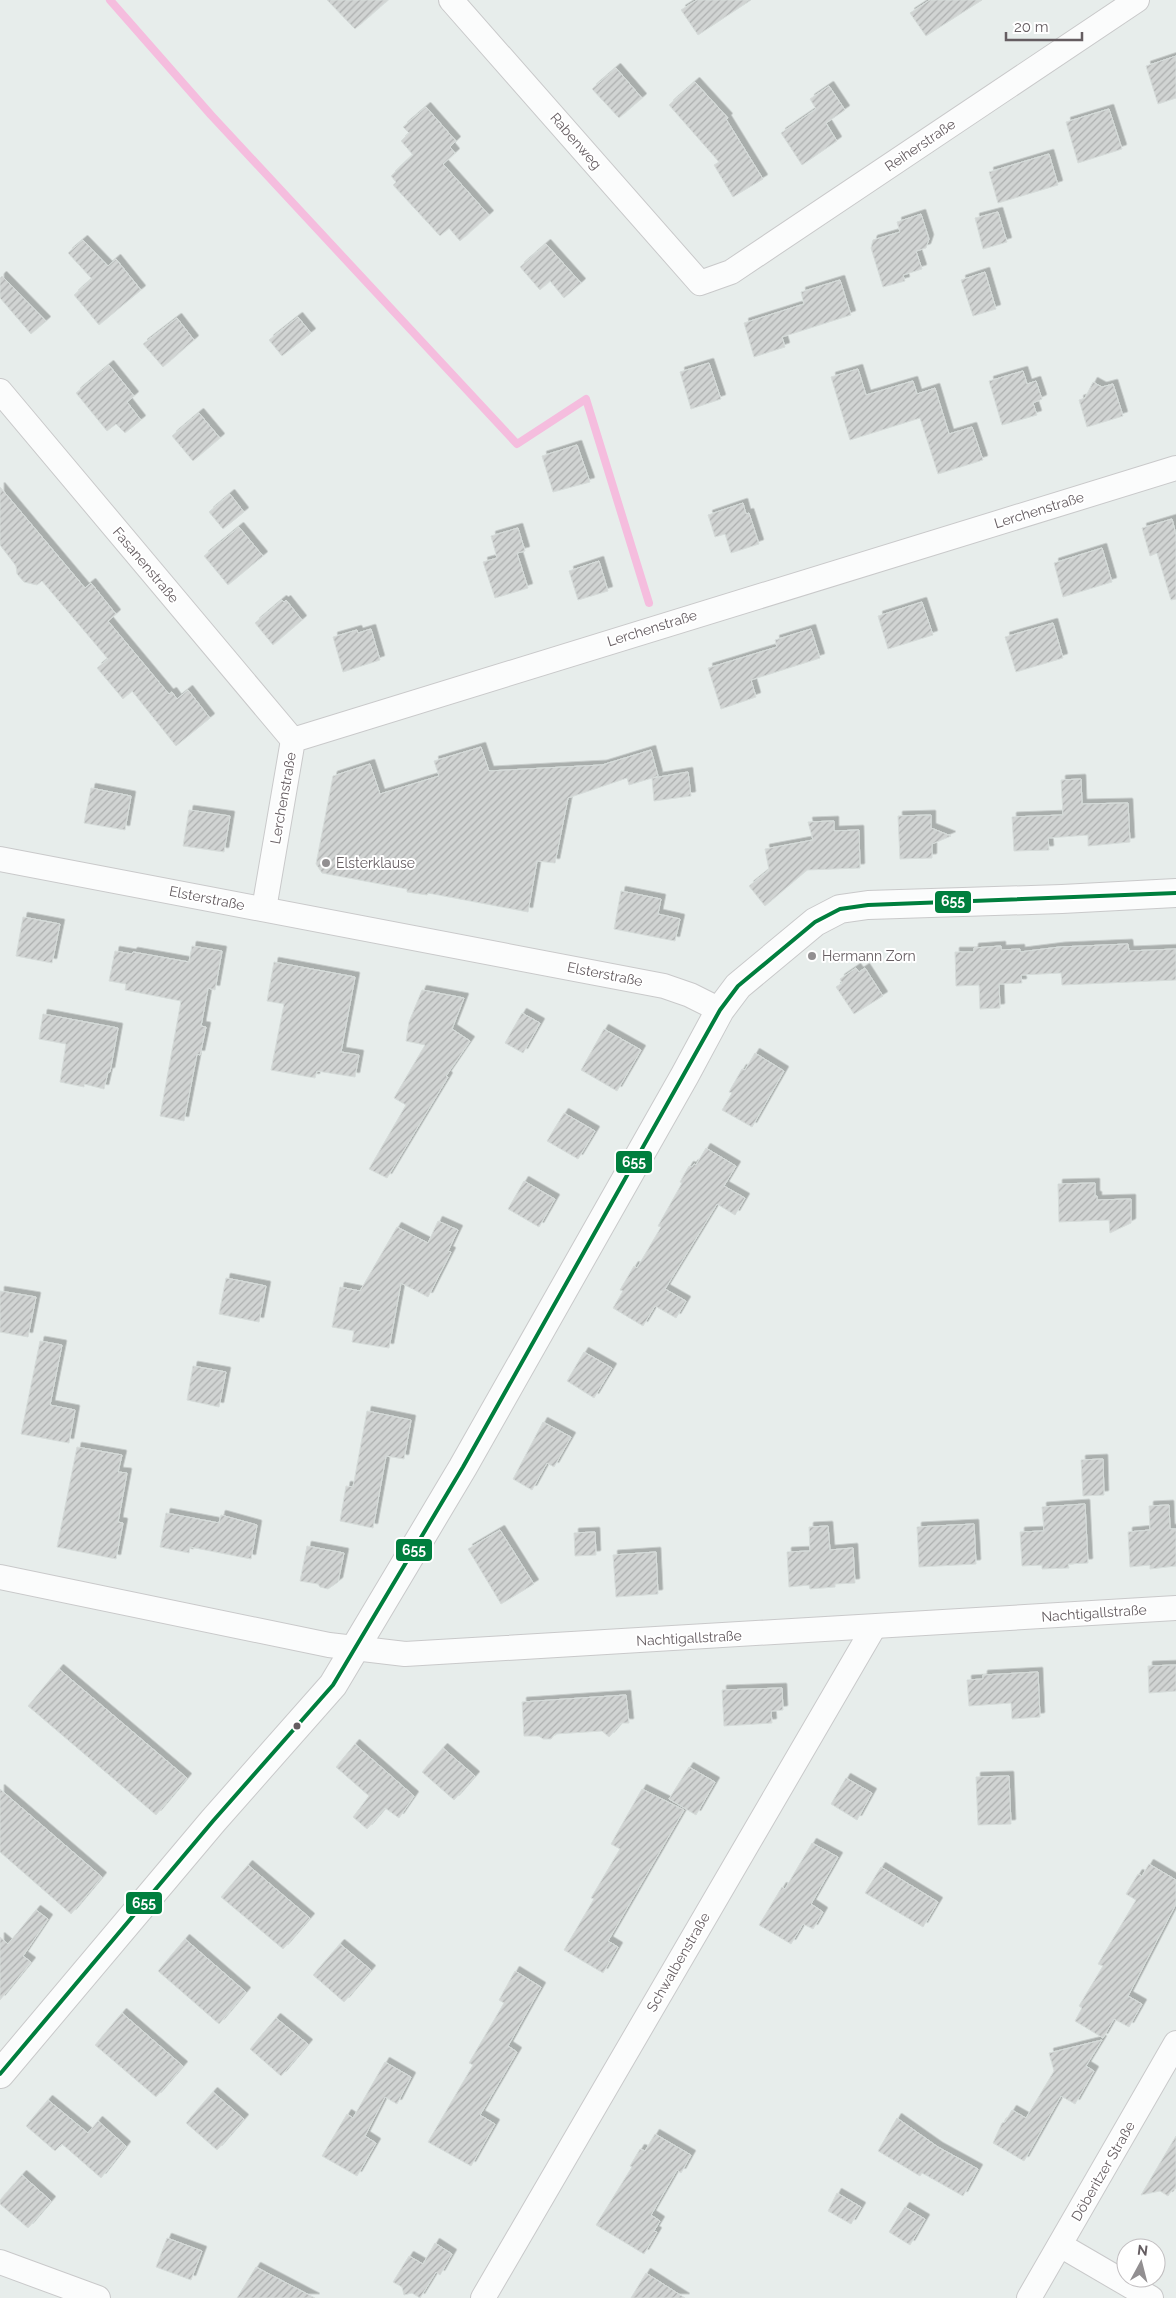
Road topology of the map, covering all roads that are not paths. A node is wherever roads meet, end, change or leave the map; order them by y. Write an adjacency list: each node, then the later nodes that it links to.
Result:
1 (451, 0): 3 (street, Rabenweg)
2 (1136, 0): 3 (street, Reiherstraße)
3 (700, 283)
4 (0, 391): 6 (street, Fasanenstraße)
5 (1176, 468): 6 (street, Lerchenstraße)
6 (293, 740): 9 (street, Lerchenstraße)
7 (0, 859): 9 (street, Elsterstraße)
8 (1176, 894): 10 (street)
9 (264, 909): 10 (street, Elsterstraße)
10 (720, 1010): 14 (street)
11 (0, 1577): 14 (street, Nachtigallstraße)
12 (1176, 1608): 13 (street, Nachtigallstraße)
13 (874, 1627): 14 (street, Nachtigallstraße); 20 (street, Schwalbenstraße)
14 (356, 1649): 16 (street)
15 (1176, 2042): 17 (street, Döberitzer Straße)
16 (0, 2074)
17 (1060, 2245): 21 (street, Döberitzer Straße); 22 (street)
18 (0, 2262): 19 (street)
19 (98, 2298)
20 (483, 2298)
21 (1029, 2298)
22 (1152, 2298)

